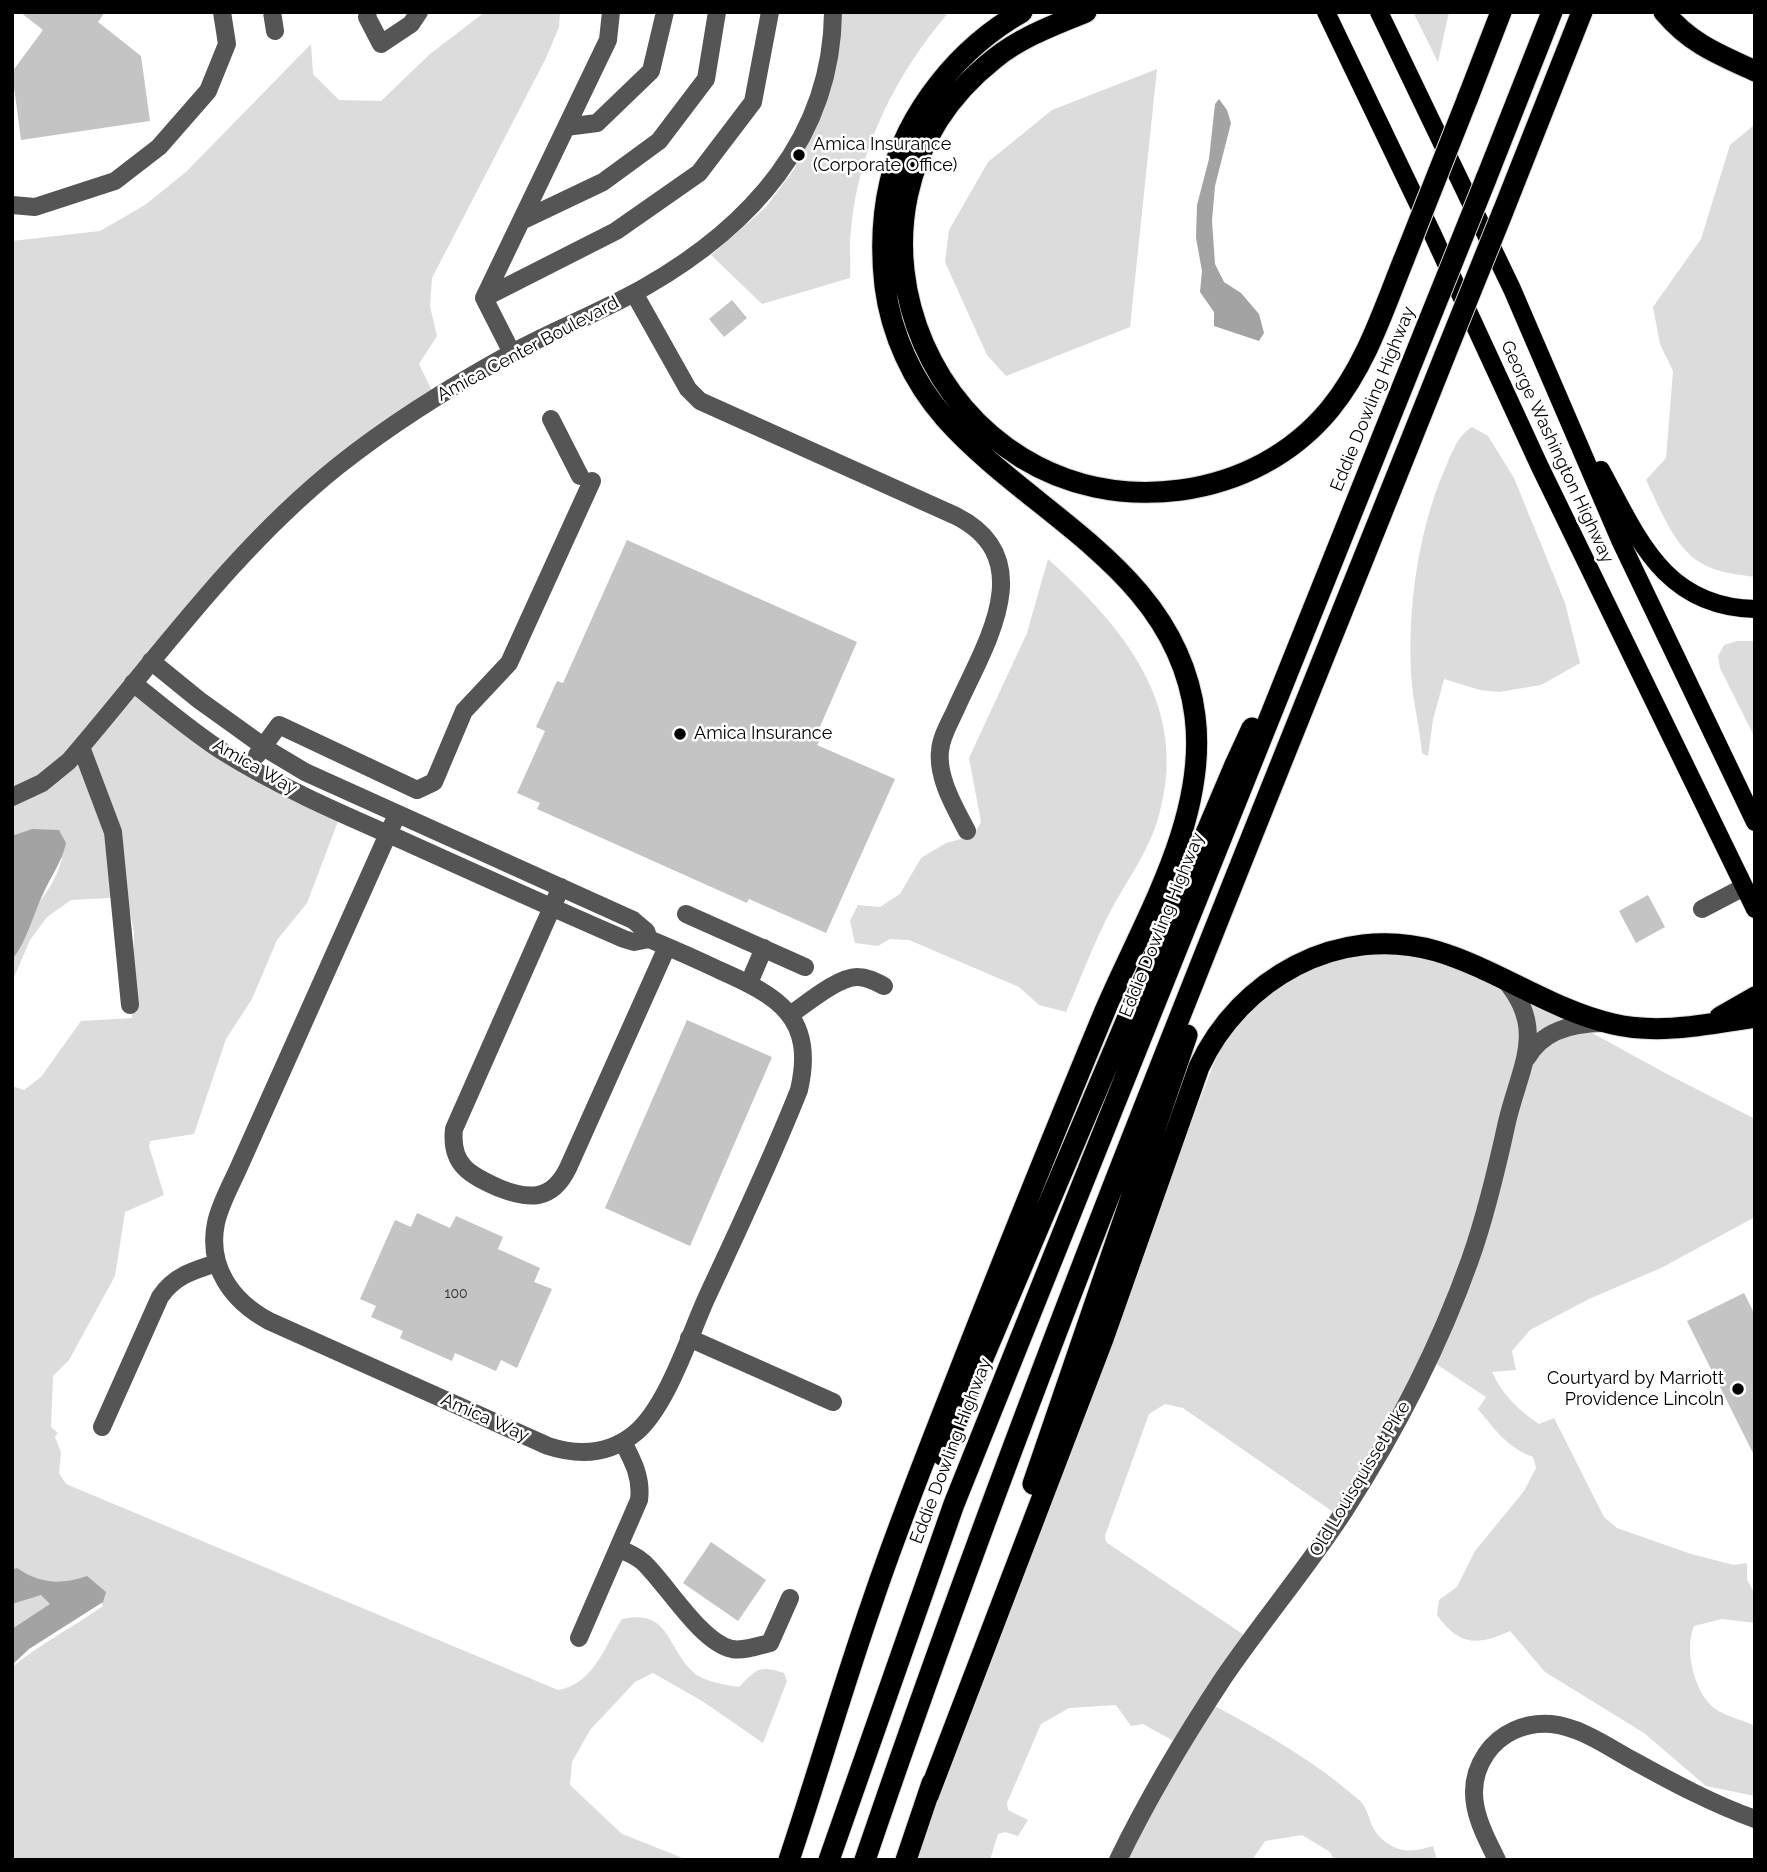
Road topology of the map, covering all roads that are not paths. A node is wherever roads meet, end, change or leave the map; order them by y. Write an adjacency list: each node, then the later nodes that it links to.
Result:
1 (222, 12): 21 (street)
2 (272, 12): 18 (street)
3 (368, 12): 4 (street)
4 (419, 12)
5 (611, 12): 20 (street)
6 (665, 12): 20 (street)
7 (717, 12): 22 (street)
8 (770, 12): 24 (street)
9 (833, 12): 23 (street, Amica Center Boulevard)
10 (1022, 12): 69 (highway)
11 (1086, 12): 14 (highway, bridge)
12 (1326, 12): 40 (main road, George Washington Highway)
13 (1379, 12): 26 (main road, George Washington Highway)
14 (1501, 12)
15 (1552, 12): 29 (highway, Eddie Dowling Highway, bridge)
16 (1582, 12): 47 (highway, bridge)
17 (1664, 12): 19 (highway)
18 (275, 31)
19 (1755, 71)
20 (566, 127): 22 (street)
21 (12, 205)
22 (521, 221): 24 (street)
23 (634, 293): 25 (street, Amica Center Boulevard); 38 (street)
24 (484, 298): 25 (street)
25 (512, 353): 30 (street, Amica Center Boulevard)
26 (1552, 383): 28 (main road); 37 (main road, George Washington Highway)
27 (551, 419): 32 (street)
28 (1755, 609)
29 (1297, 651): 69 (highway); 73 (highway, Eddie Dowling Highway)
30 (151, 661): 31 (street, Amica Center Boulevard); 32 (street, Amica Way)
31 (133, 683): 33 (street, Amica Center Boulevard); 34 (street, Amica Way)
32 (263, 745): 34 (street); 36 (street, Amica Way)
33 (80, 747): 35 (street, Amica Center Boulevard); 55 (street)
34 (251, 767): 39 (street, Amica Way)
35 (12, 797)
36 (397, 815): 39 (street, Amica Way); 41 (street, Amica Way)
37 (1755, 822)
38 (967, 831)
39 (388, 834): 42 (street, Amica Way); 61 (street, Amica Way)
40 (1749, 882): 43 (street); 44 (main road, George Washington Highway)
41 (561, 887): 42 (street); 46 (street, Amica Way)
42 (552, 907): 46 (street, Amica Way); 48 (street)
43 (1702, 909)
44 (1755, 909)
45 (685, 914): 49 (street)
46 (649, 939): 48 (street, Amica Way)
47 (1210, 941): 70 (highway); 74 (highway)
48 (667, 947): 52 (street, Amica Way)
49 (764, 948): 50 (street); 52 (street)
50 (805, 967)
51 (1504, 979): 58 (highway); 60 (street, Old Louisquisset Pike); 70 (highway)
52 (749, 983): 56 (street, Amica Way)
53 (884, 986): 56 (street)
54 (1755, 997): 59 (highway)
55 (130, 1005)
56 (790, 1016): 62 (street, Amica Way)
57 (1755, 1017): 59 (highway)
58 (1612, 1024): 59 (highway); 60 (street)
59 (1699, 1026)
60 (1525, 1061): 76 (street, Old Louisquisset Pike)
61 (217, 1263): 64 (street); 65 (street, Amica Way)
62 (689, 1338): 63 (street); 65 (street, Amica Way)
63 (834, 1402)
64 (102, 1427)
65 (623, 1442): 66 (street)
66 (619, 1549): 67 (street); 68 (street)
67 (790, 1598)
68 (579, 1638)
69 (833, 1728): 72 (highway)
70 (928, 1796): 75 (highway)
71 (1755, 1819): 77 (street)
72 (789, 1860)
73 (830, 1860)
74 (865, 1860)
75 (906, 1860)
76 (1118, 1860)
77 (1497, 1860)

